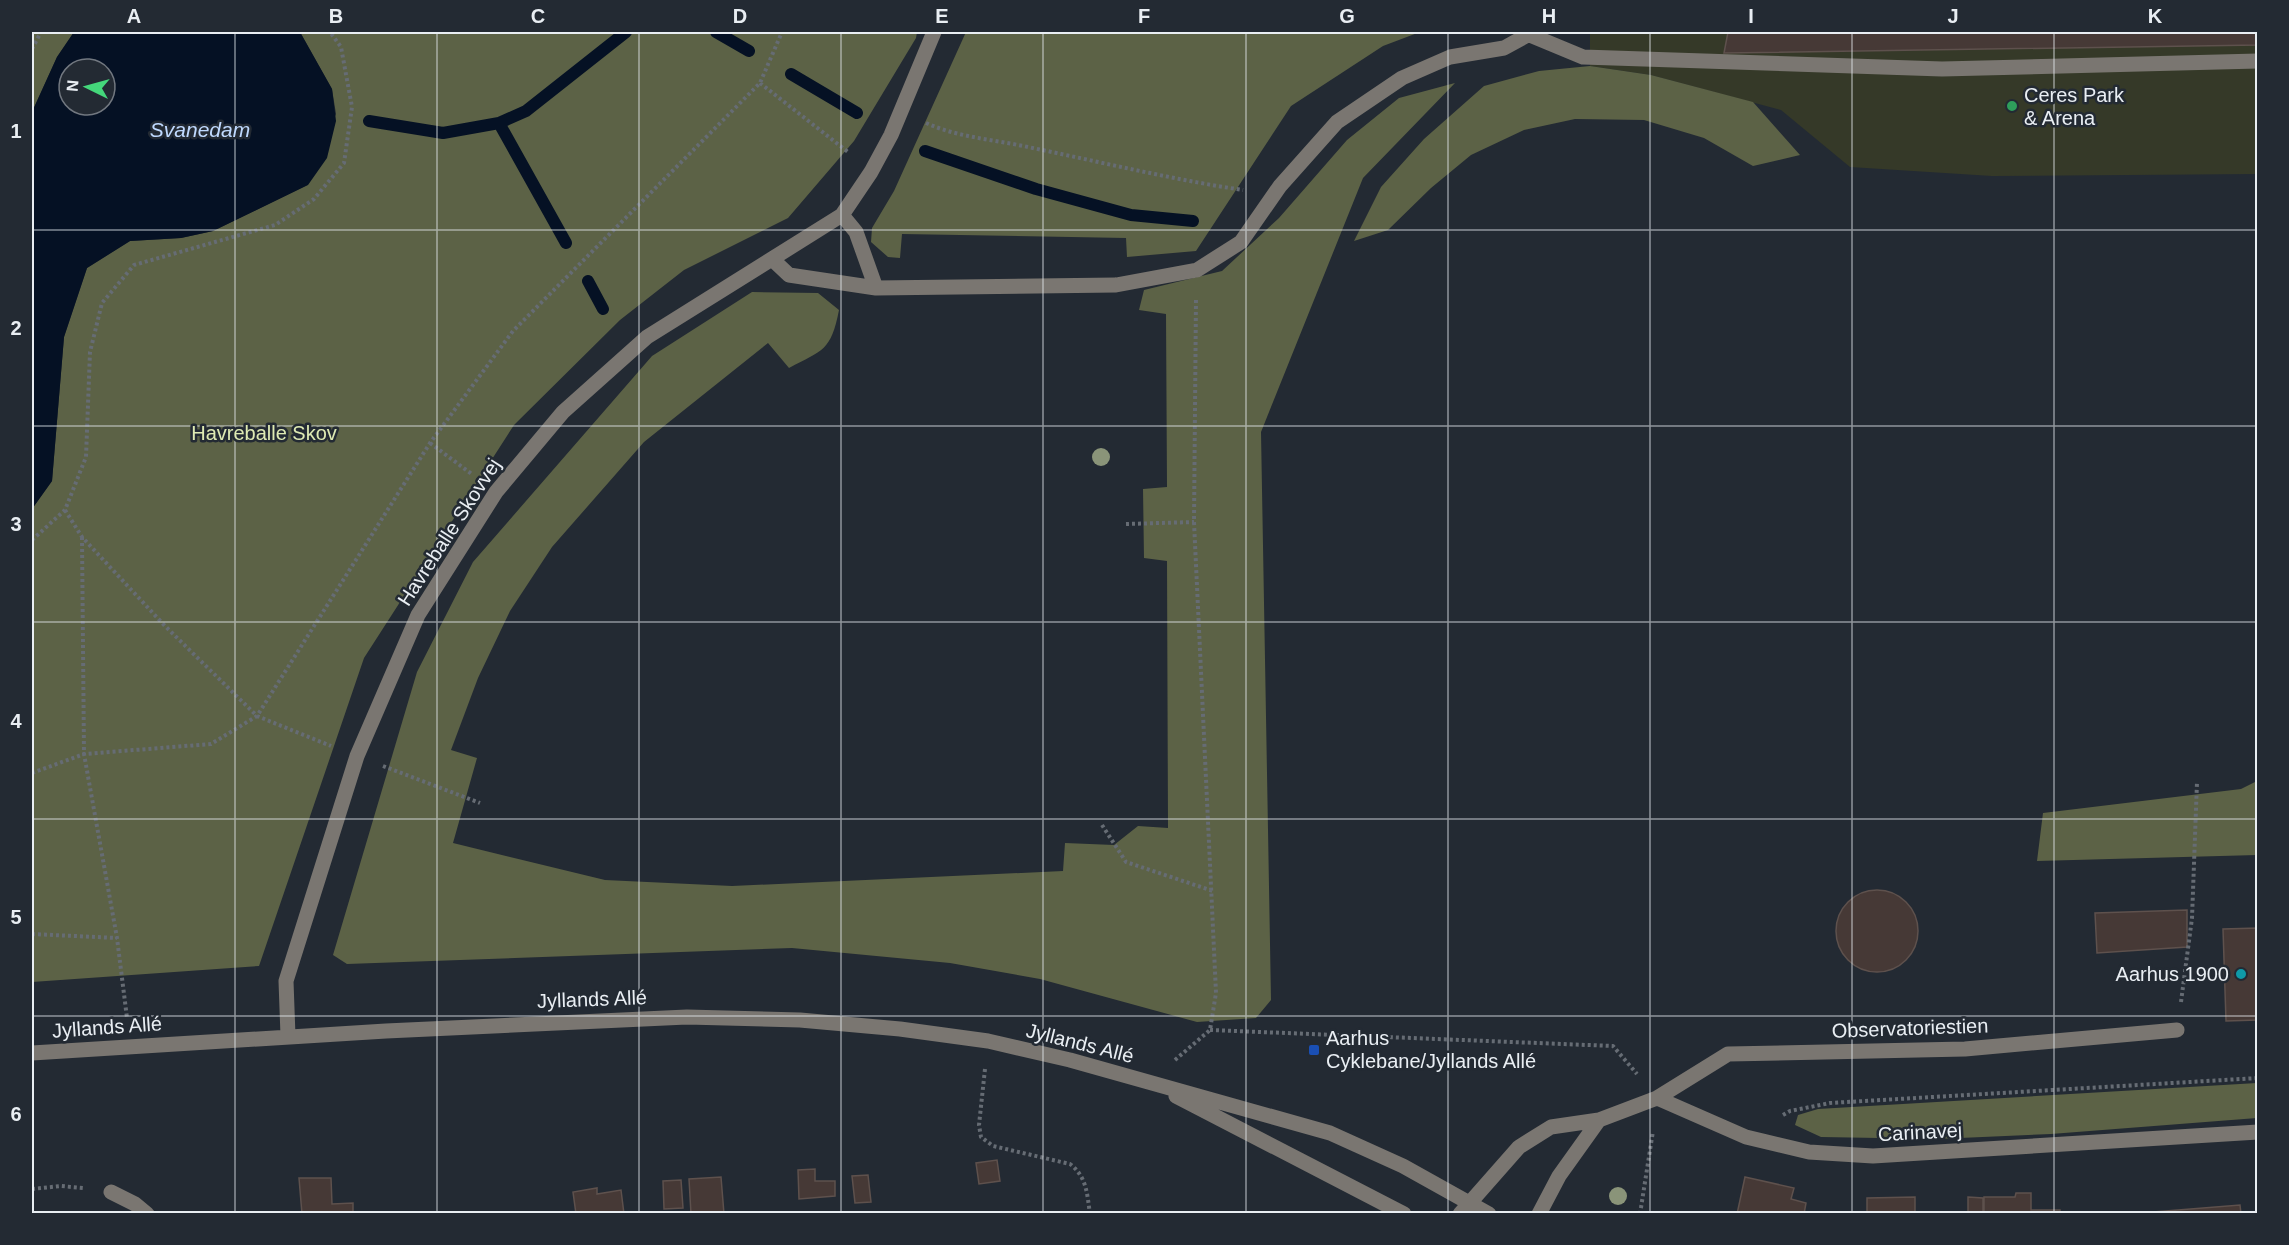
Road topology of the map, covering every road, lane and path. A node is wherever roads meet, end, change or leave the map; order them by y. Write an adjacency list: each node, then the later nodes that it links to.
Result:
1 (41, 32): 6 (path)
2 (330, 32): 18 (path)
3 (782, 32): 8 (path)
4 (934, 32): 9 (street, Havreballe Skovvej)
5 (1532, 33): 7 (street); 11 (street)
6 (32, 49)
7 (2258, 62)
8 (760, 83): 10 (path); 16 (path)
9 (900, 112): 10 (street, Havreballe Skovvej); 11 (path)
10 (871, 172): 12 (street, Havreballe Skovvej)
11 (1272, 198): 14 (street)
12 (842, 215): 13 (street, Havreballe Skovvej); 15 (street)
13 (772, 259): 15 (street); 17 (street, Havreballe Skovvej)
14 (1197, 270): 15 (street); 19 (path)
15 (876, 288)
16 (430, 443): 17 (path); 23 (path)
17 (496, 492): 25 (street, Havreballe Skovvej)
18 (65, 510): 21 (path); 22 (path)
19 (1194, 522): 20 (path); 30 (path)
20 (1126, 524)
21 (82, 537): 23 (path); 24 (path)
22 (32, 540)
23 (257, 716): 24 (path); 25 (path)
24 (84, 754): 26 (path); 32 (path)
25 (357, 756): 28 (path); 35 (street, Havreballe Skovvej)
26 (32, 773)
27 (2196, 782): 34 (path)
28 (480, 803)
29 (1102, 825): 30 (path)
30 (1213, 891): 33 (path)
31 (32, 934): 32 (path)
32 (117, 938): 37 (path)
33 (1210, 1030): 40 (path); 41 (path)
34 (2177, 1030): 41 (street, Observatoriestien)
35 (288, 1036): 36 (street, Jyllands Allé); 37 (street, Jyllands Allé)
36 (988, 1041): 40 (street, Jyllands Allé); 49 (path)
37 (130, 1046): 38 (street, Jyllands Allé)
38 (32, 1053)
39 (2258, 1078): 44 (path)
40 (1149, 1083): 47 (street, Jyllands Allé); 50 (street, Jyllands Allé)
41 (1657, 1098): 42 (street); 44 (street, Carinavej); 53 (path)
42 (1599, 1120): 47 (street); 52 (street)
43 (2258, 1132): 44 (street, Carinavej)
44 (1746, 1137)
45 (32, 1189): 46 (path)
46 (111, 1192): 48 (street)
47 (1465, 1208): 51 (street, Jyllands Allé)
48 (147, 1214)
49 (1090, 1214)
50 (1404, 1214)
51 (1489, 1214)
52 (1539, 1214)
53 (1640, 1214)

